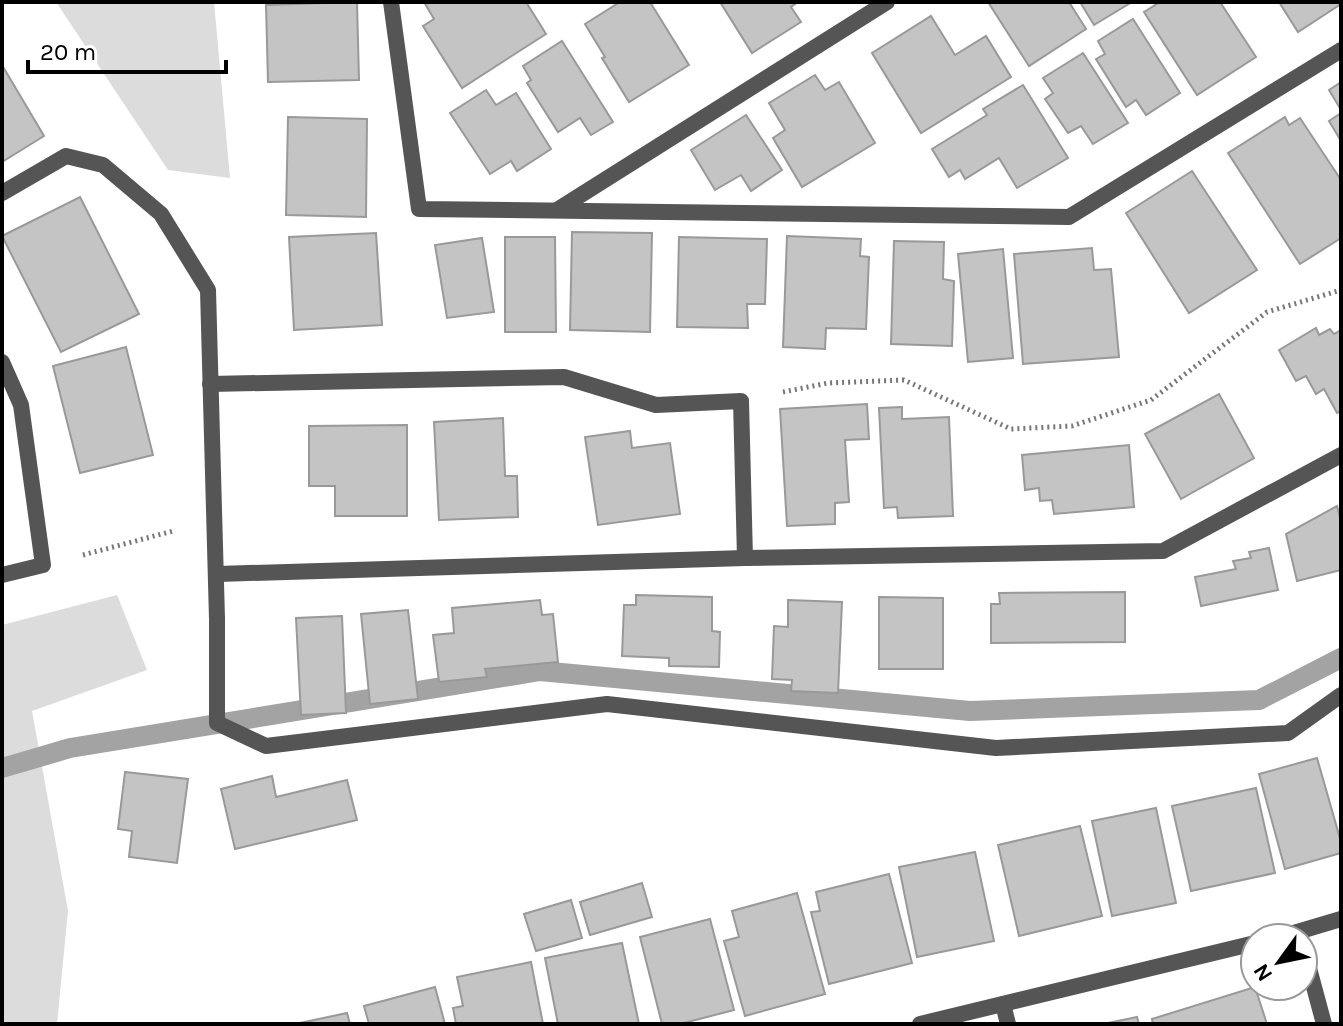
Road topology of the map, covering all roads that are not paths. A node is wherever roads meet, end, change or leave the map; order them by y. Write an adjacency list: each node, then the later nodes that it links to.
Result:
1 (391, 2): 5 (street)
2 (887, 2): 5 (street)
3 (1341, 50): 5 (street)
4 (2, 193): 7 (street)
5 (557, 210)
6 (2, 362): 11 (street)
7 (210, 384): 9 (street); 10 (street)
8 (1341, 455): 9 (street)
9 (745, 558): 10 (street)
10 (218, 574): 12 (street)
11 (2, 575)
12 (1341, 695)
13 (1341, 919): 14 (street)
14 (1319, 930)
15 (1239, 947): 17 (street)
16 (1318, 1002): 20 (street)
17 (1003, 1004): 18 (street); 19 (street)
18 (920, 1024)
19 (1008, 1024)
20 (1324, 1024)

